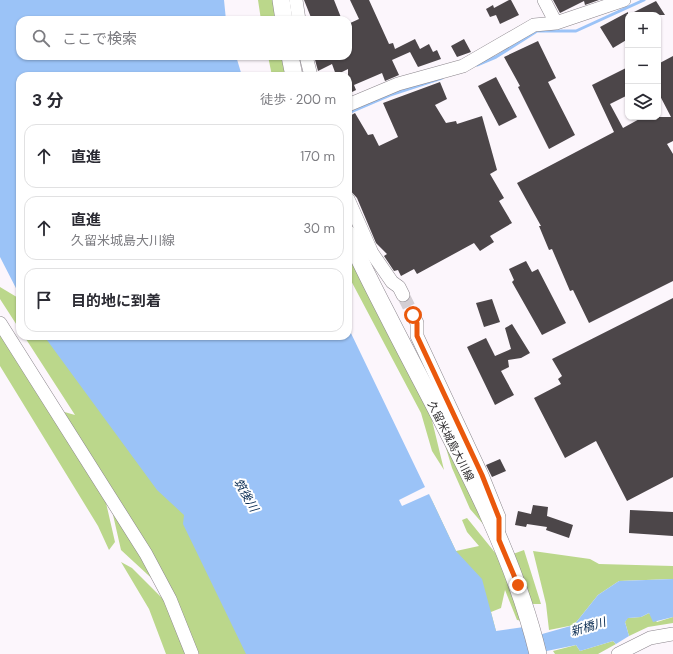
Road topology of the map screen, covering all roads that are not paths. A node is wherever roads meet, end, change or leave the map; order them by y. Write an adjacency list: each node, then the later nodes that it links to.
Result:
1 (280, 0): 5 (main road)
2 (296, 0): 6 (street)
3 (544, 0): 7 (street)
4 (624, 0): 7 (street)
5 (283, 16)
6 (299, 16)
7 (556, 23): 10 (street)
8 (307, 60): 9 (street)
9 (310, 72)
10 (352, 103)
11 (352, 208): 13 (street)
12 (352, 242): 16 (main road, 久留米城島大川線)
13 (403, 295)
14 (413, 315): 16 (street)
15 (0, 323): 18 (street)
16 (499, 540): 19 (main road, 久留米城島大川線)
17 (673, 634): 20 (street)
18 (192, 654)
19 (538, 654)
20 (618, 654)

